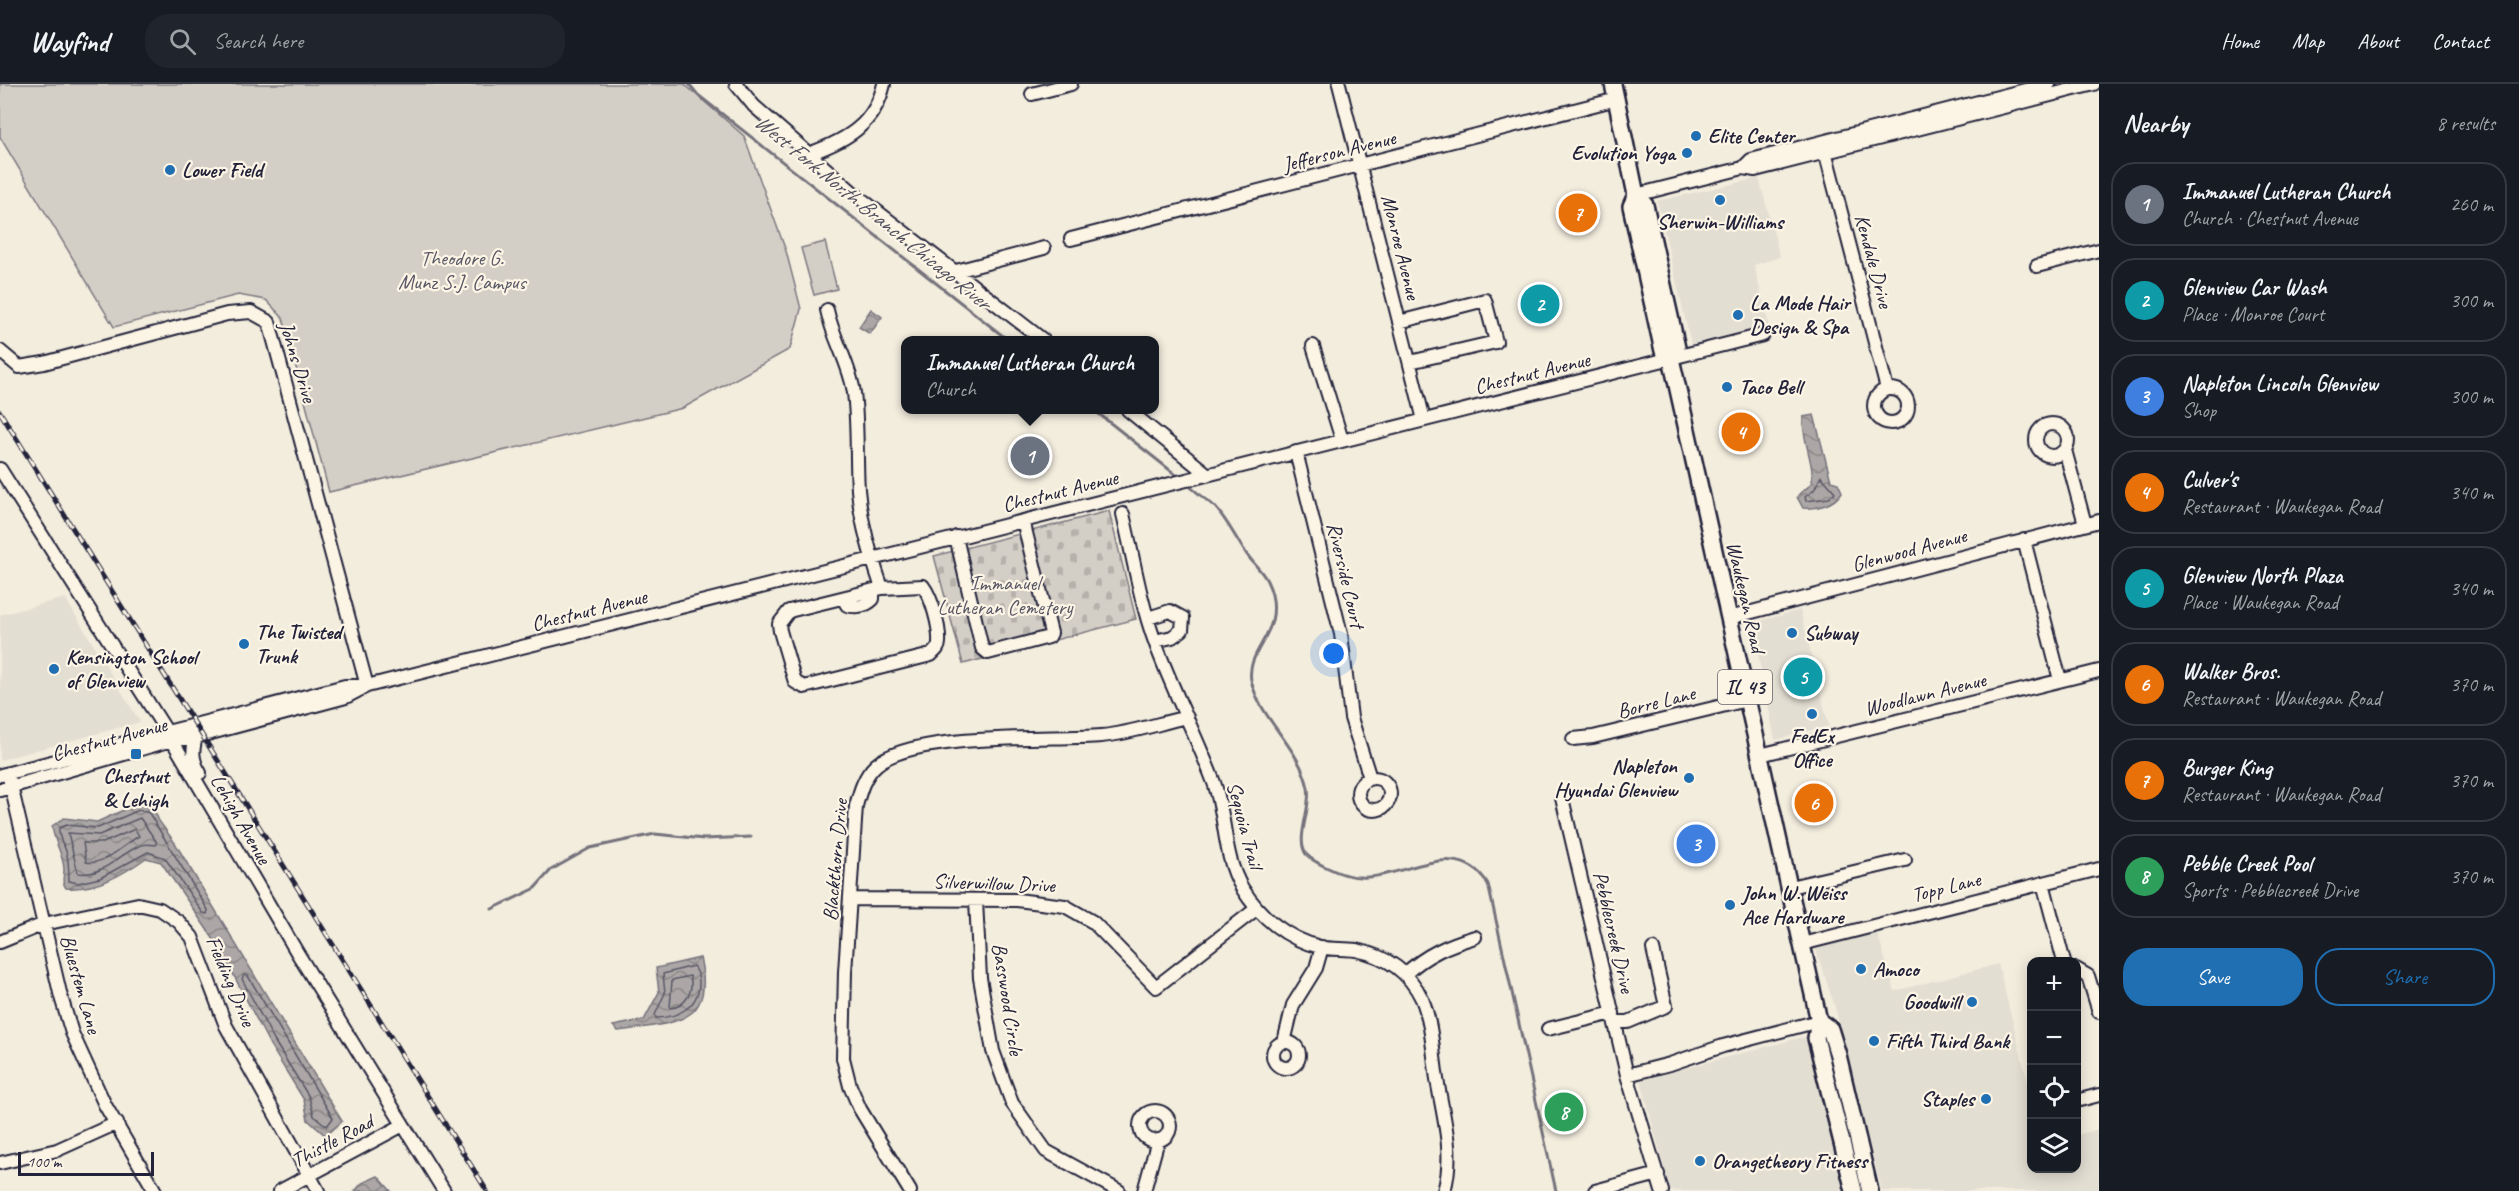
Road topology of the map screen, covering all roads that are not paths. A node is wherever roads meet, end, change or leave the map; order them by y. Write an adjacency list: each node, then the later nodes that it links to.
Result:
1 (736, 84): 11 (street)
2 (884, 84): 11 (street)
3 (1071, 84): 9 (street)
4 (1339, 84): 12 (street, Monroe Avenue)
5 (2094, 84): 6 (street)
6 (2077, 86): 7 (street)
7 (2045, 89): 10 (street)
8 (1615, 92): 12 (street, Jefferson Avenue); 13 (main road, Waukegan Road / IL 43)
9 (1032, 94)
10 (1824, 147): 13 (street); 27 (street, Kendale Drive)
11 (811, 153): 18 (street)
12 (1360, 165): 14 (street, Jefferson Avenue); 20 (street, Monroe Avenue)
13 (1636, 195): 25 (main road, Waukegan Road / IL 43)
14 (1071, 239)
15 (1044, 248): 18 (street)
16 (2099, 250): 17 (street)
17 (2037, 266)
18 (956, 271): 22 (street)
19 (827, 310): 41 (street)
20 (1399, 322): 26 (street, Monroe Avenue); 26 (street)
21 (1763, 335): 25 (street, Chestnut Avenue)
22 (1037, 336)
23 (1313, 346): 30 (street)
24 (0, 351): 48 (street, Johns Drive)
25 (1671, 359): 29 (street, Chestnut Avenue); 44 (main road, Waukegan Road / IL 43)
26 (1410, 362): 29 (street, Monroe Avenue)
27 (1887, 389)
28 (1132, 414): 34 (street)
29 (1424, 420): 30 (street, Chestnut Avenue)
30 (1342, 440): 32 (street, Chestnut Avenue)
31 (2065, 450): 38 (street)
32 (1296, 452): 34 (street, Chestnut Avenue); 56 (street, Riverside Court)
33 (0, 470): 51 (street, Lehigh Avenue)
34 (1201, 475): 37 (street, Chestnut Avenue)
35 (1123, 514): 43 (street, Sequoia Trail)
36 (2099, 520): 38 (street, Glenwood Avenue)
37 (1023, 521): 39 (street, Chestnut Avenue); 39 (street)
38 (2085, 524): 40 (street, Glenwood Avenue)
39 (956, 537): 41 (street, Chestnut Avenue)
40 (2024, 540): 44 (street, Glenwood Avenue); 47 (street)
41 (872, 558): 42 (street); 48 (street, Chestnut Avenue)
42 (878, 590): 42 (street)
43 (1148, 618): 45 (street, Sequoia Trail); 45 (street)
44 (1729, 618): 49 (main road, Waukegan Road / IL 43)
45 (1155, 641): 50 (street, Sequoia Trail)
46 (2099, 671): 47 (street, Woodlawn Avenue)
47 (2060, 680): 54 (street, Woodlawn Avenue)
48 (367, 686): 51 (street, Chestnut Avenue); 52 (street, Chestnut Avenue)
49 (1748, 700): 53 (street, Borre Lane); 54 (main road, Waukegan Road / IL 43)
50 (1187, 717): 63 (street, Blackthorn Drive); 65 (street, Sequoia Trail)
51 (169, 736): 52 (street, Chestnut Avenue); 55 (street, Chestnut Avenue); 57 (street, Chestnut Avenue); 66 (street, Lehigh Avenue)
52 (196, 737): 66 (street)
53 (1573, 739)
54 (1760, 755): 62 (main road, Waukegan Road / IL 43)
55 (4, 774): 57 (street, Bluestem Lane)
56 (1370, 778)
57 (5, 788): 67 (street, Bluestem Lane)
58 (1562, 798): 77 (street, Pebblecreek Drive)
59 (1905, 860): 62 (street)
60 (2099, 869): 61 (street, Topp Lane)
61 (2043, 883): 70 (street, Topp Lane); 73 (street)
62 (1790, 888): 70 (main road, Waukegan Road / IL 43)
63 (850, 899): 64 (street, Silverwillow Drive); 94 (street, Blackthorn Drive)
64 (976, 901): 65 (street, Silverwillow Drive); 95 (street, Basswood Circle)
65 (1256, 909): 71 (street, Sequoia Trail)
66 (274, 914): 85 (street, Lehigh Avenue)
67 (44, 924): 69 (street, Fielding Drive); 84 (street, Bluestem Lane); 89 (street, Fielding Drive)
68 (1475, 937): 75 (street)
69 (0, 942)
70 (1802, 944): 78 (main road, Waukegan Road / IL 43)
71 (1322, 947): 75 (street, Sequoia Trail); 80 (street)
72 (1653, 949): 77 (street)
73 (2063, 957)
74 (2081, 972): 76 (street)
75 (1405, 974): 97 (street, Sequoia Trail)
76 (2099, 1012)
77 (1614, 1017): 79 (street); 81 (street, Pebblecreek Drive)
78 (1819, 1021): 81 (street); 100 (main road, Waukegan Road / IL 43); 101 (main road, Waukegan Road / IL 43)
79 (1548, 1029)
80 (1284, 1042)
81 (1628, 1075): 88 (street, Pebblecreek Drive)
82 (2099, 1095): 83 (street)
83 (2081, 1100)
84 (117, 1123): 87 (street); 90 (street, Bluestem Lane)
85 (403, 1125): 89 (street, Thistle Road); 93 (street, Lehigh Avenue)
86 (1158, 1140): 96 (street)
87 (0, 1163)
88 (1658, 1174): 98 (street); 99 (street, Pebblecreek Drive)
89 (309, 1175): 91 (street, Thistle Road); 92 (street, Fielding Drive)
90 (155, 1191)
91 (279, 1191)
92 (318, 1191)
93 (444, 1191)
94 (910, 1191)
95 (1119, 1191)
96 (1144, 1191)
97 (1444, 1191)
98 (1595, 1191)
99 (1662, 1191)
100 (1854, 1191)
101 (1870, 1191)

